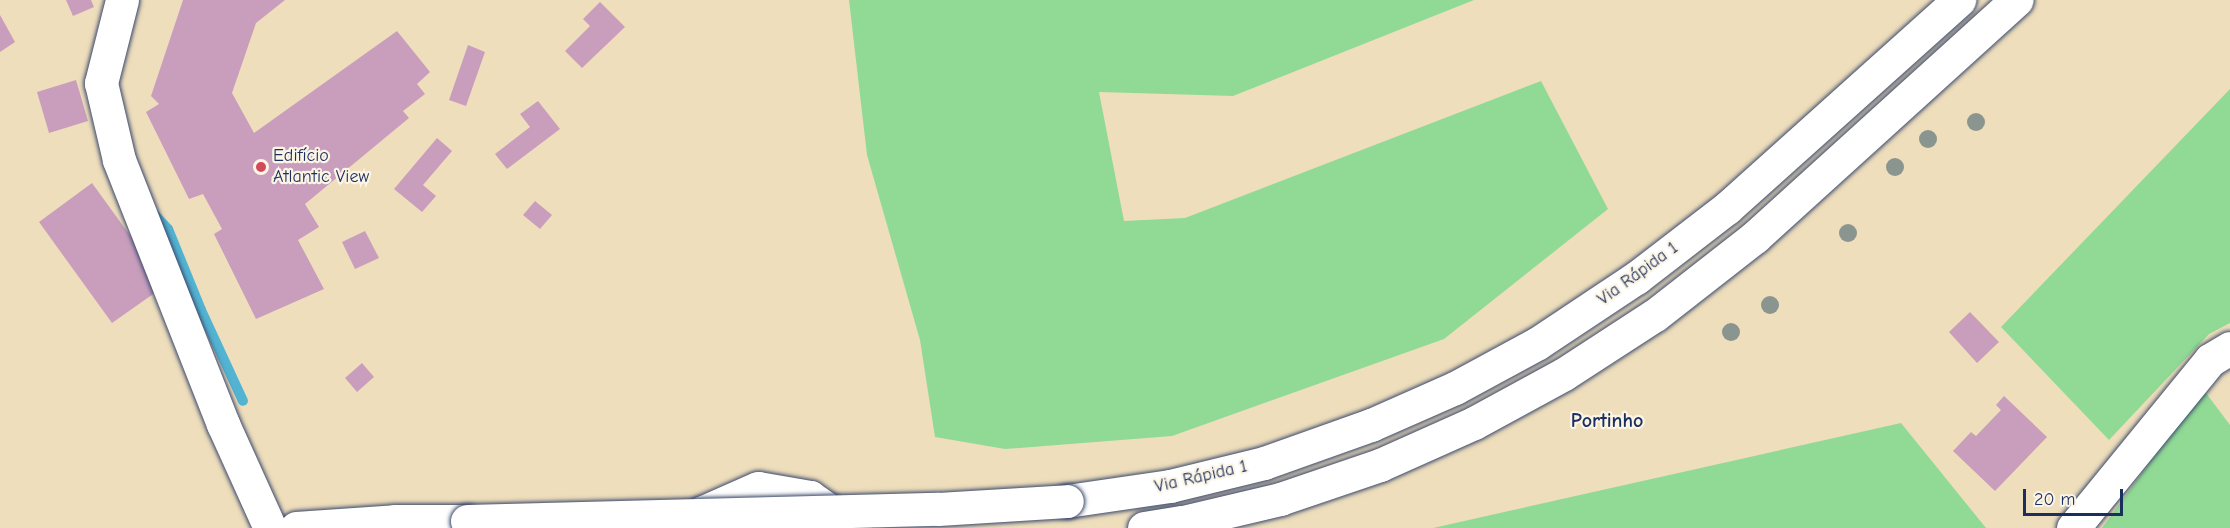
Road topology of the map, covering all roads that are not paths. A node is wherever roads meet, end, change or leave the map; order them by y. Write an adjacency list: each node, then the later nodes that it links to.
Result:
1 (122, 0): 5 (main road)
2 (1959, 0): 6 (main road, Via Rápida 1, bridge)
3 (2016, 0): 9 (main road)
4 (2230, 348): 10 (main road)
5 (270, 528)
6 (296, 528)
7 (687, 528): 8 (main road)
8 (855, 528)
9 (1144, 528)
10 (2073, 528)

